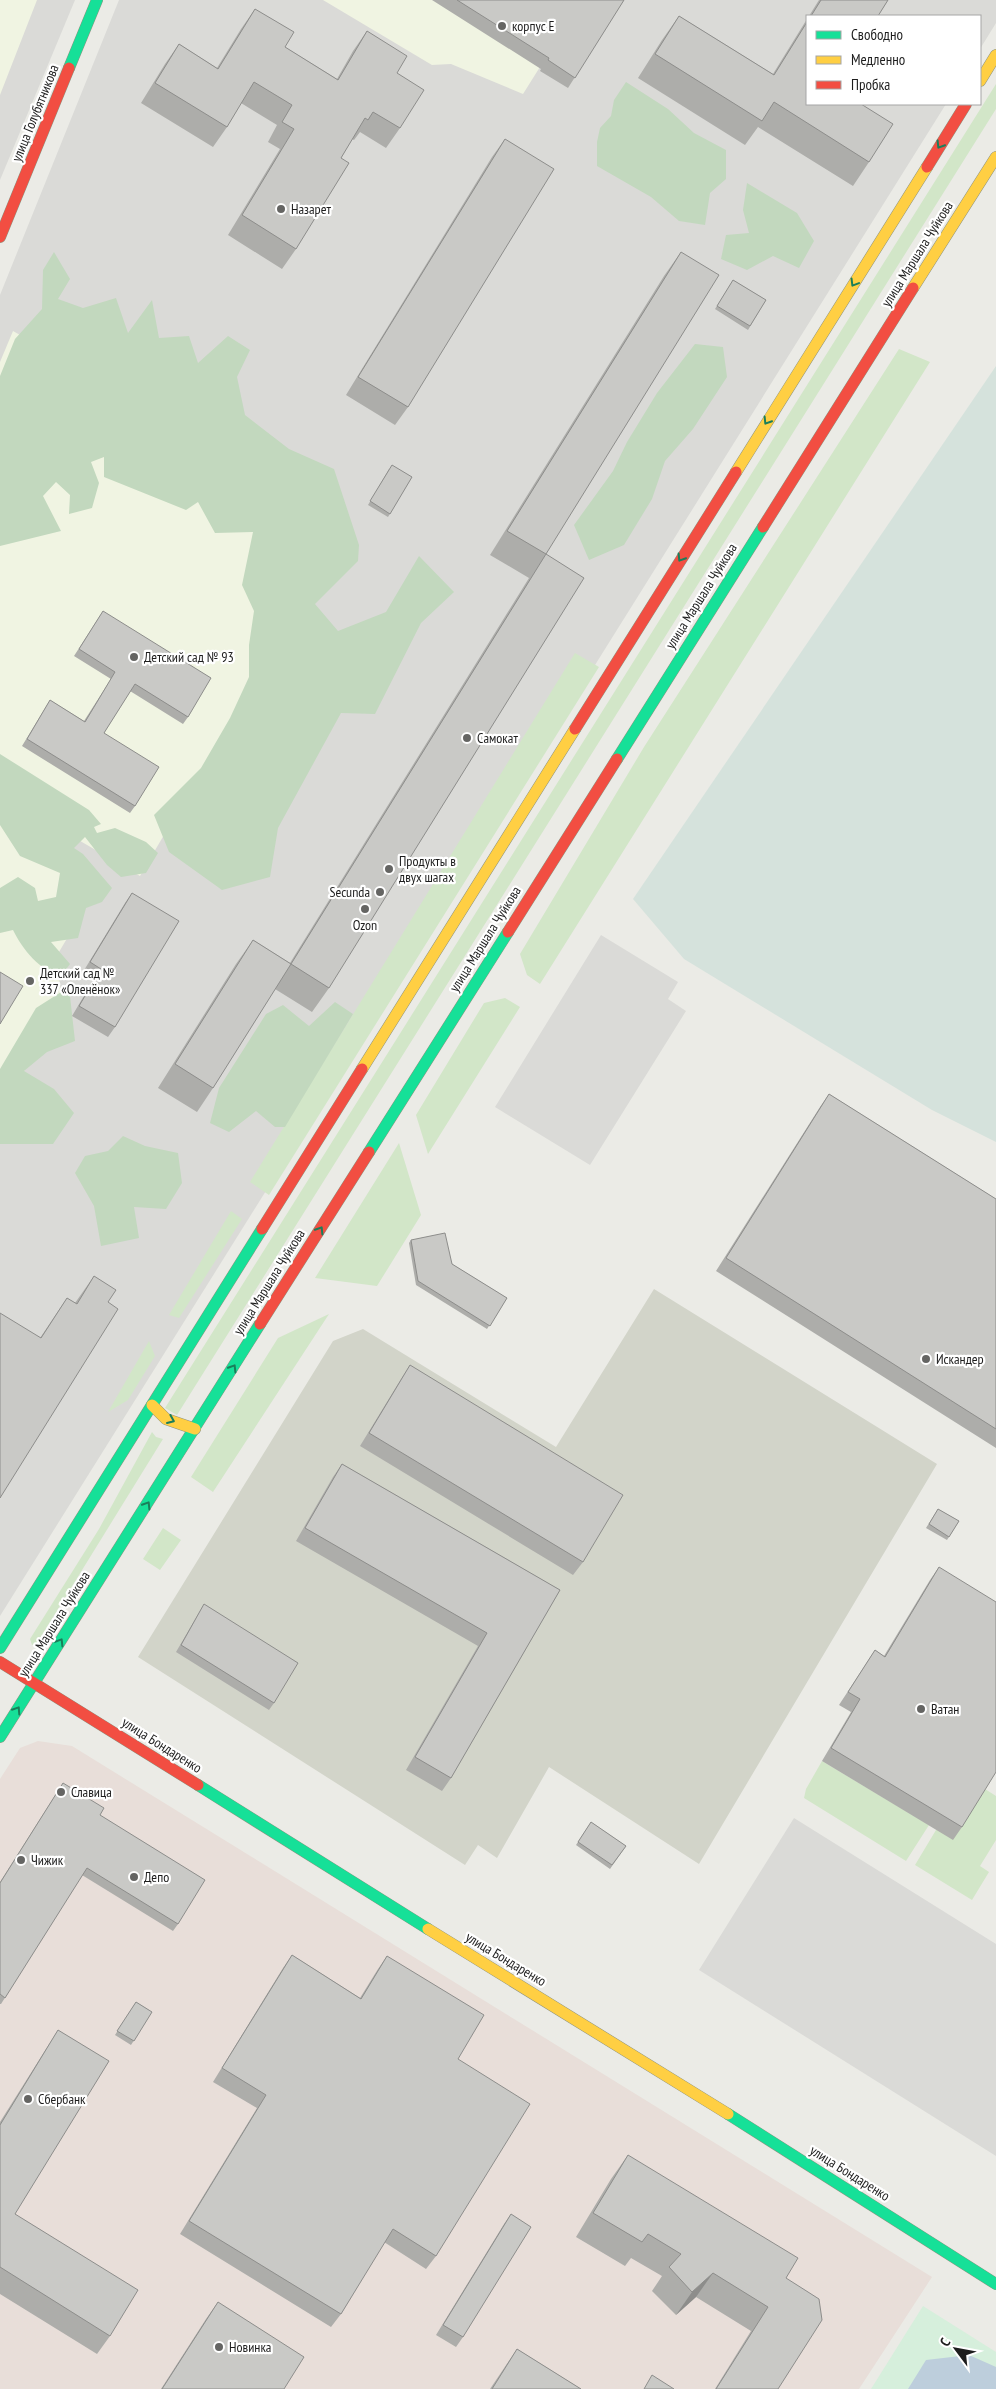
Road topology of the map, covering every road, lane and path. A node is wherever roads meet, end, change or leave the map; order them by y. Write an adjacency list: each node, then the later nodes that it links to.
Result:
1 (97, 0): 6 (main road, улица Голубятникова)
2 (996, 55): 3 (main road)
3 (981, 79)
4 (965, 105): 7 (main road, one-way to 7)
5 (996, 157): 8 (main road, улица Маршала Чуйкова, one-way to 5)
6 (0, 237)
7 (152, 1405): 8 (main road, one-way to 8); 9 (main road)
8 (195, 1429): 11 (main road, улица Маршала Чуйкова, one-way to 8)
9 (0, 1648)
10 (0, 1662): 11 (main road, улица Бондаренко)
11 (34, 1684): 12 (main road, улица Маршала Чуйкова, one-way to 11); 13 (main road, улица Бондаренко)
12 (0, 1737)
13 (996, 2284)

